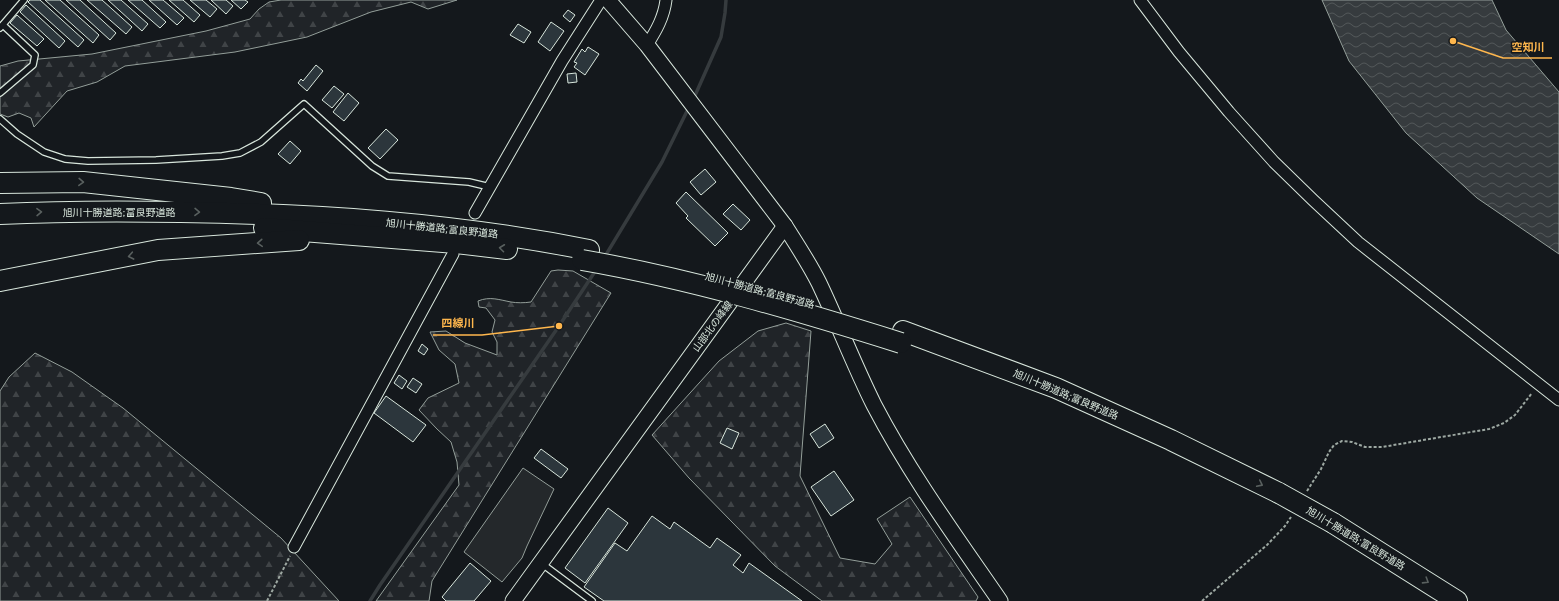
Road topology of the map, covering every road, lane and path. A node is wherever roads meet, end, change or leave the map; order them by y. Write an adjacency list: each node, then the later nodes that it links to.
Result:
1 (24, 0): 6 (lane)
2 (601, 0): 11 (street)
3 (608, 0): 7 (main road)
4 (666, 0): 7 (street)
5 (1140, 0): 19 (street)
6 (1, 26): 8 (lane)
7 (647, 45): 14 (main road)
8 (0, 93)
9 (0, 119): 11 (lane)
10 (0, 183): 16 (highway, one-way to 16)
11 (490, 187): 12 (street)
12 (475, 213)
13 (0, 214): 16 (highway, 旭川十勝道路;富良野道路, one-way to 16)
14 (785, 226): 25 (main road, 山部北の峰線); 29 (main road)
15 (0, 228): 16 (highway, 旭川十勝道路;富良野道路)
16 (370, 228): 18 (highway, one-way to 18); 23 (highway, 旭川十勝道路;富良野道路, bridge)
17 (453, 254): 24 (street)
18 (0, 281)
19 (1539, 384): 20 (street); 21 (path)
20 (1559, 400)
21 (1305, 494)
22 (1293, 514): 30 (path)
23 (1330, 529): 31 (highway, 旭川十勝道路;富良野道路); 32 (highway, 旭川十勝道路;富良野道路, one-way to 32)
24 (294, 547): 26 (path)
25 (540, 563): 27 (main road, 山部北の峰線); 28 (lane)
26 (267, 601)
27 (513, 601)
28 (592, 601)
29 (1000, 601)
30 (1202, 601)
31 (1432, 601)
32 (1457, 601)

